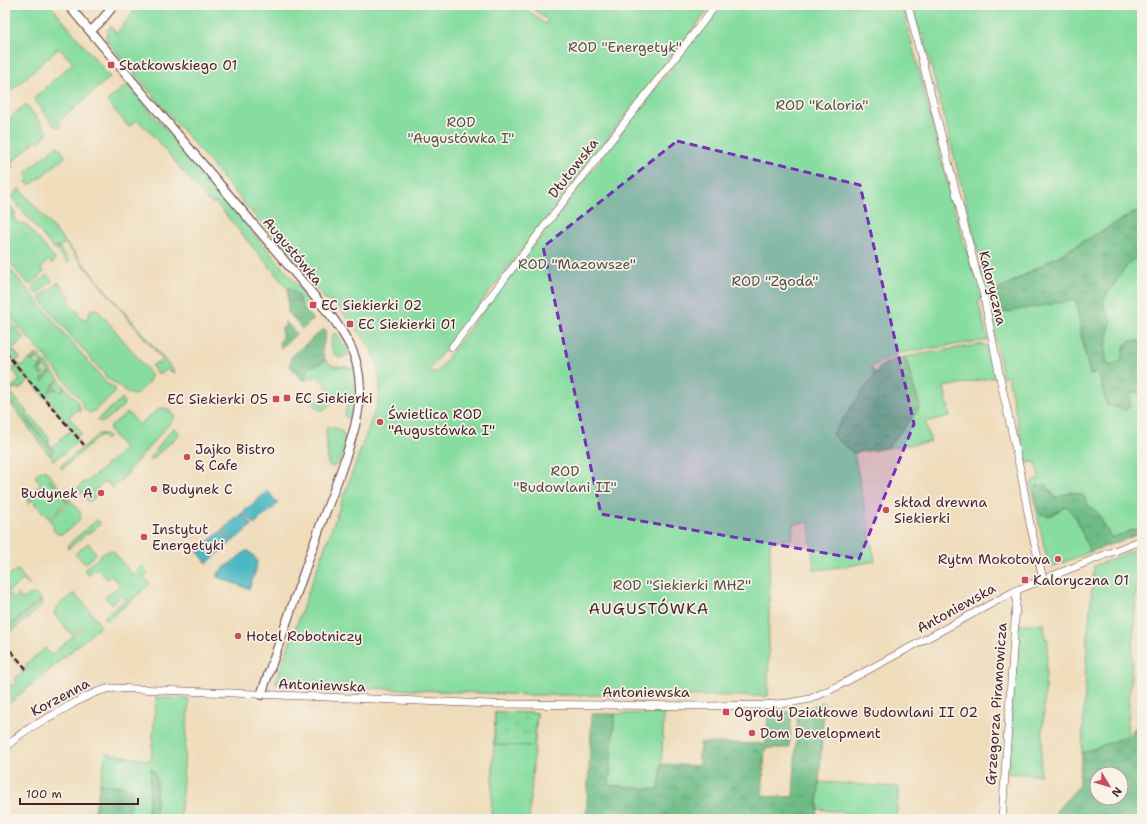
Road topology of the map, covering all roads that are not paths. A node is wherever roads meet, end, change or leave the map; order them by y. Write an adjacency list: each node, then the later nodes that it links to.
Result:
1 (68, 5): 5 (street, Augustówka)
2 (114, 5): 5 (street)
3 (716, 5): 6 (street, Dłutowska)
4 (908, 5): 8 (street, Kaloryczna)
5 (91, 31): 11 (street, Augustówka)
6 (452, 347)
7 (1142, 540): 8 (street, Antoniewska)
8 (1043, 579): 9 (street, Antoniewska)
9 (1017, 590): 11 (street, Antoniewska); 13 (street, Grzegorza Piramowicza)
10 (113, 688): 11 (street, Antoniewska); 12 (street, Korzenna)
11 (261, 695)
12 (5, 753)
13 (1002, 819)

